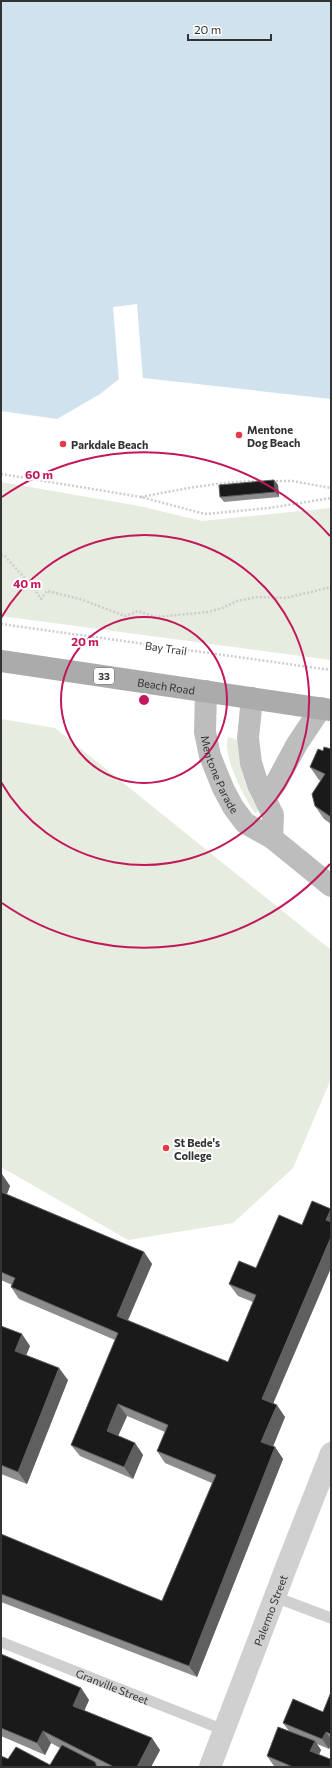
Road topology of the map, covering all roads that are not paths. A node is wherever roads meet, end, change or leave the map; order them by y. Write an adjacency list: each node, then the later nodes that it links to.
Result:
1 (1, 661): 2 (main road, Beach Road / 33)
2 (206, 691): 3 (main road, Beach Road / 33); 6 (street, Mentone Parade)
3 (252, 698): 4 (main road, Beach Road / 33); 5 (street)
4 (326, 709): 5 (street)
5 (265, 798): 6 (street)
6 (272, 838): 7 (street, Mentone Parade)
7 (331, 886)
8 (331, 1453): 9 (street, Palermo Street)
9 (275, 1597): 10 (lane); 12 (street, Palermo Street)
10 (331, 1618)
11 (1, 1642): 12 (lane, Granville Street)
12 (224, 1730): 13 (street, Palermo Street)
13 (210, 1767)

